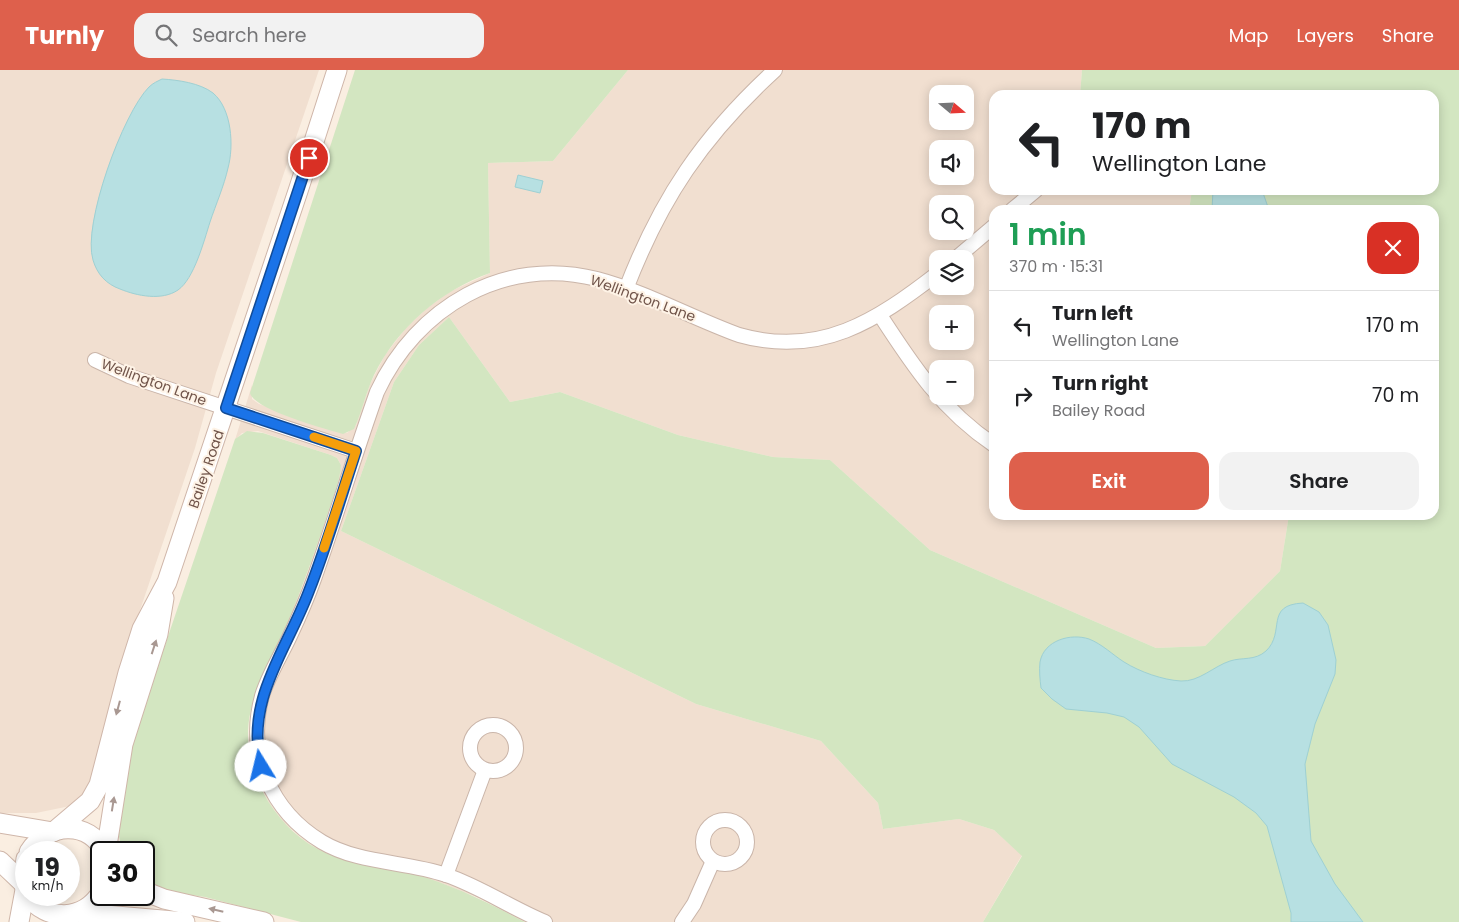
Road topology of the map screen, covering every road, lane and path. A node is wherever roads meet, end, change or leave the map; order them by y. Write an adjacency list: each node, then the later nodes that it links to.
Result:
1 (337, 70): 11 (main road, Bailey Road)
2 (775, 70): 8 (street)
3 (1030, 195): 4 (street)
4 (1018, 205)
5 (989, 230): 6 (street)
6 (966, 250)
7 (929, 280): 9 (street, Wellington Lane)
8 (626, 289): 9 (street, Wellington Lane); 13 (street, Wellington Lane)
9 (880, 315): 12 (street)
10 (95, 360): 11 (street, Wellington Lane)
11 (226, 408): 13 (street, Wellington Lane); 14 (main road, Bailey Road)
12 (989, 441)
13 (356, 451): 23 (street, Wellington Lane)
14 (167, 582): 17 (main road, Bailey Road, one-way to 17); 20 (main road, Bailey Road, one-way to 14)
15 (485, 770): 23 (street)
16 (0, 823): 17 (main road)
17 (55, 830): 18 (main road, Bailey Road); 19 (main road)
18 (39, 841)
19 (97, 841)
20 (108, 841)
21 (0, 861): 24 (main road)
22 (713, 861): 34 (street)
23 (446, 875): 33 (street, Wellington Lane)
24 (15, 878)
25 (155, 895): 32 (main road, one-way to 25)
26 (90, 905): 29 (main road)
27 (22, 906): 30 (main road)
28 (39, 906): 29 (main road)
29 (74, 916): 31 (main road)
30 (19, 922)
31 (185, 922)
32 (264, 922)
33 (545, 922)
34 (682, 922)

